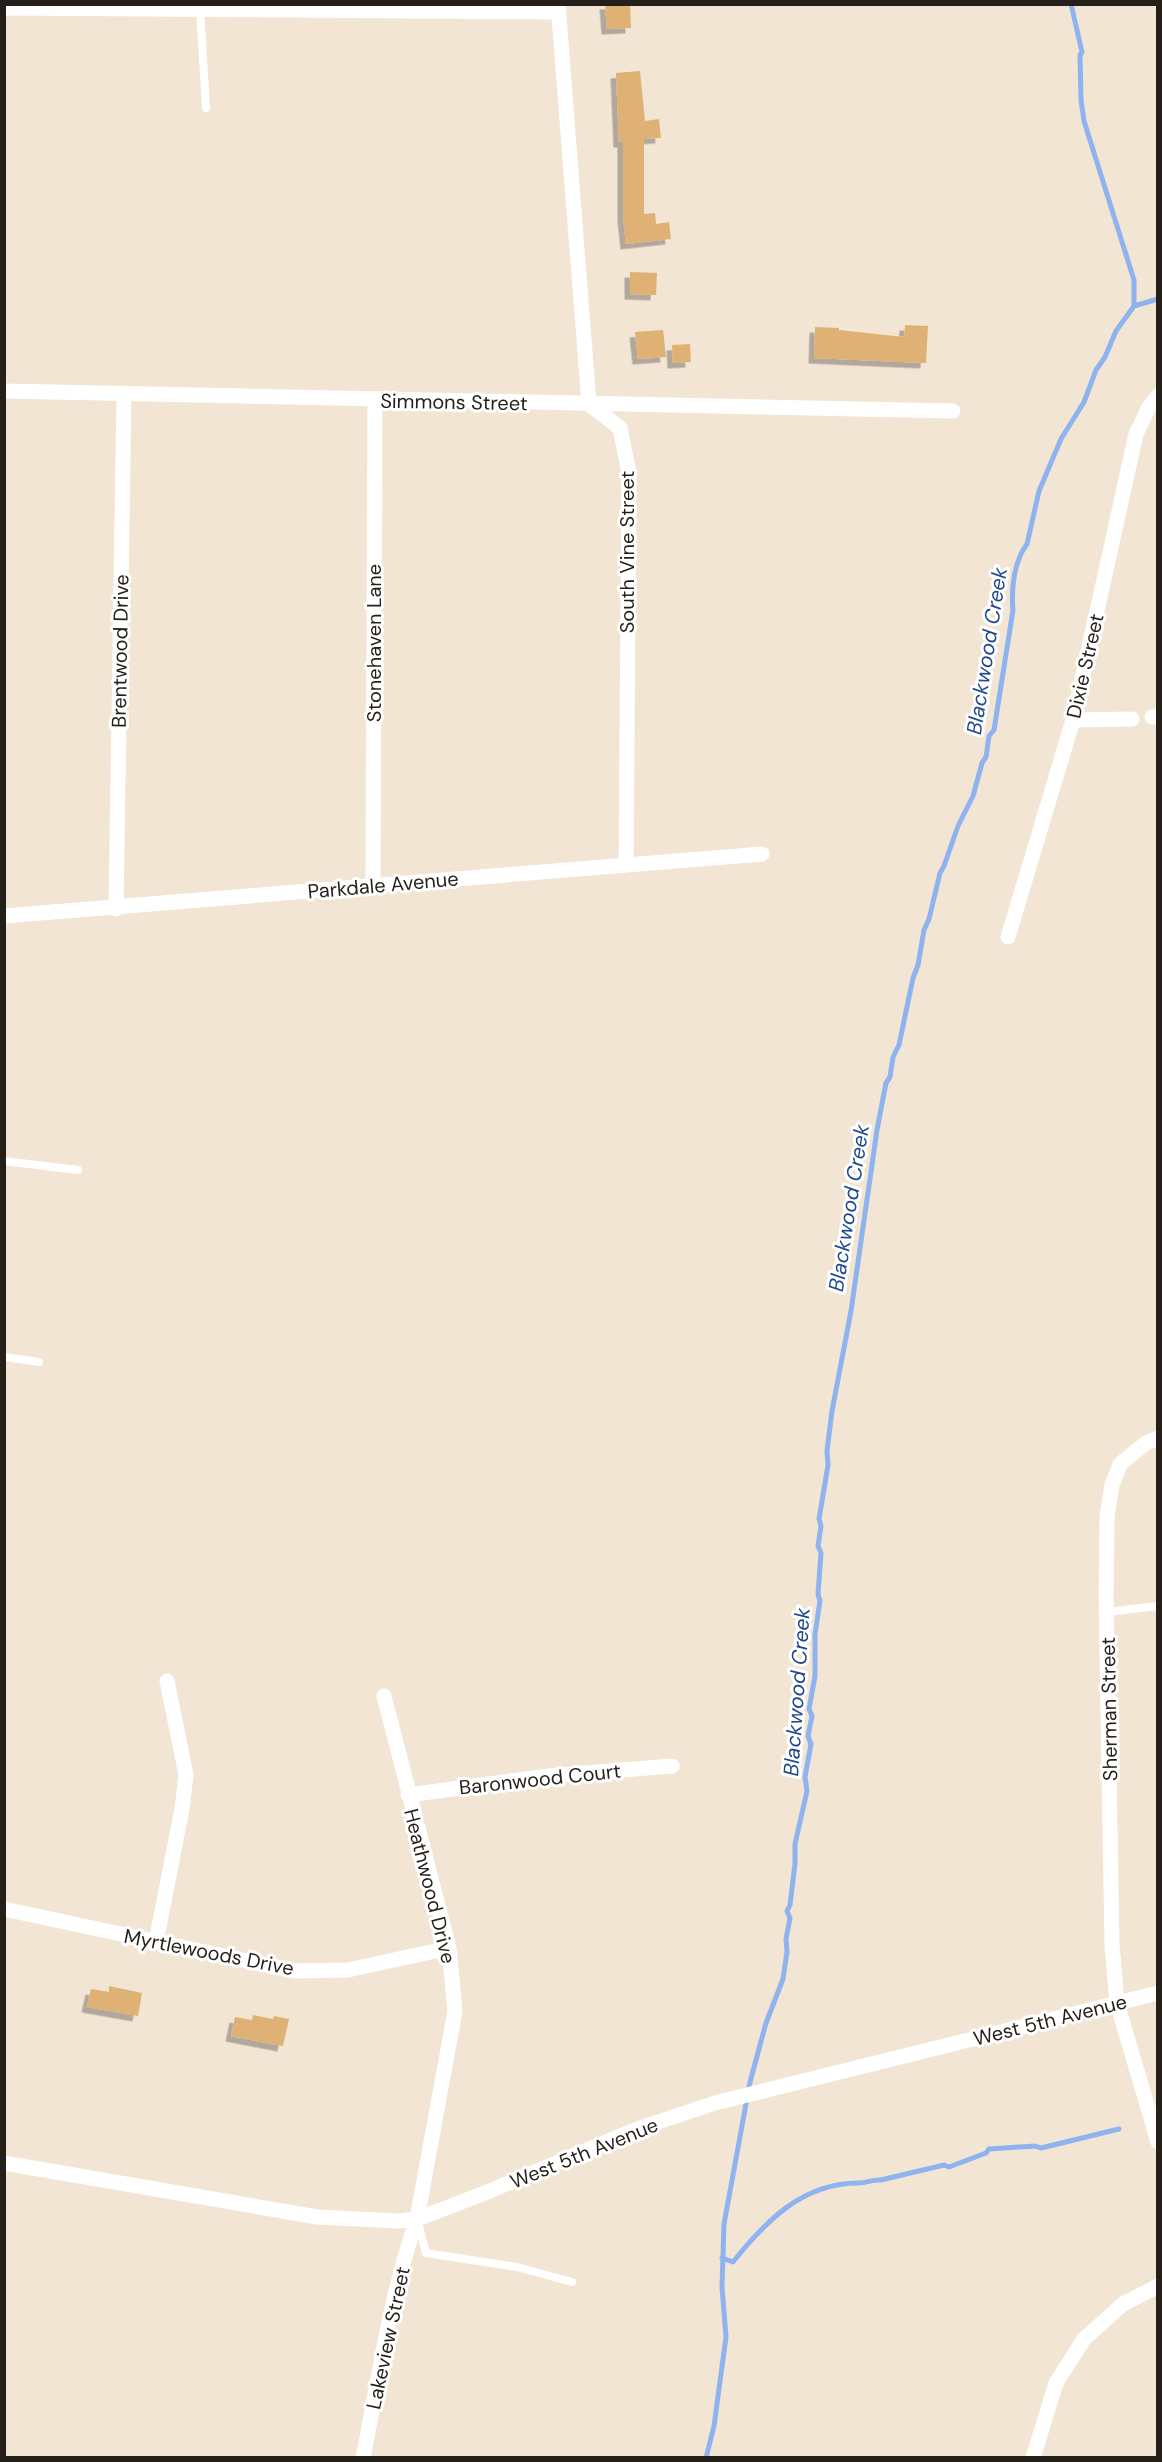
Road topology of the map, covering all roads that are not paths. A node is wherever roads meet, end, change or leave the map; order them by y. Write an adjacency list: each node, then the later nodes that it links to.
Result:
1 (175, 7): 2 (street); 4 (street)
2 (4, 8)
3 (559, 8): 4 (street); 9 (street)
4 (200, 10): 5 (lane)
5 (206, 108)
6 (4, 391): 7 (street, Simmons Street)
7 (124, 393): 8 (street, Simmons Street); 17 (street, Brentwood Drive)
8 (375, 400): 9 (street, Simmons Street); 16 (street, Stonehaven Lane)
9 (589, 404): 11 (street, Simmons Street); 15 (street, South Vine Street)
10 (1155, 405): 13 (street, Dixie Street)
11 (953, 411)
12 (1132, 719): 13 (street)
13 (1073, 720): 19 (street, Dixie Street)
14 (762, 854): 15 (street, Parkdale Avenue)
15 (626, 864): 16 (street, Parkdale Avenue)
16 (373, 885): 17 (street, Parkdale Avenue)
17 (116, 909): 18 (street, Parkdale Avenue)
18 (4, 916)
19 (1008, 937)
20 (4, 1161): 21 (lane)
21 (78, 1170)
22 (4, 1357): 23 (lane)
23 (39, 1362)
24 (1158, 1437): 26 (street, Sherman Street)
25 (1158, 1606): 26 (lane)
26 (1107, 1612): 35 (street, Sherman Street)
27 (167, 1681): 32 (street)
28 (384, 1696): 30 (street, Heathwood Drive)
29 (672, 1766): 30 (street, Baronwood Court)
30 (408, 1795): 33 (street, Heathwood Drive)
31 (4, 1910): 32 (street, Myrtlewoods Drive)
32 (156, 1942): 33 (street, Myrtlewoods Drive)
33 (449, 1948): 38 (street, Heathwood Drive)
34 (1158, 1993): 35 (street, West 5th Avenue)
35 (1117, 2003): 36 (street); 38 (street, West 5th Avenue)
36 (1158, 2142)
37 (4, 2163): 38 (street, West 5th Avenue)
38 (417, 2219): 39 (lane); 41 (street, Lakeview Street)
39 (572, 2282)
40 (1158, 2286): 42 (street)
41 (363, 2457)
42 (1033, 2457)

